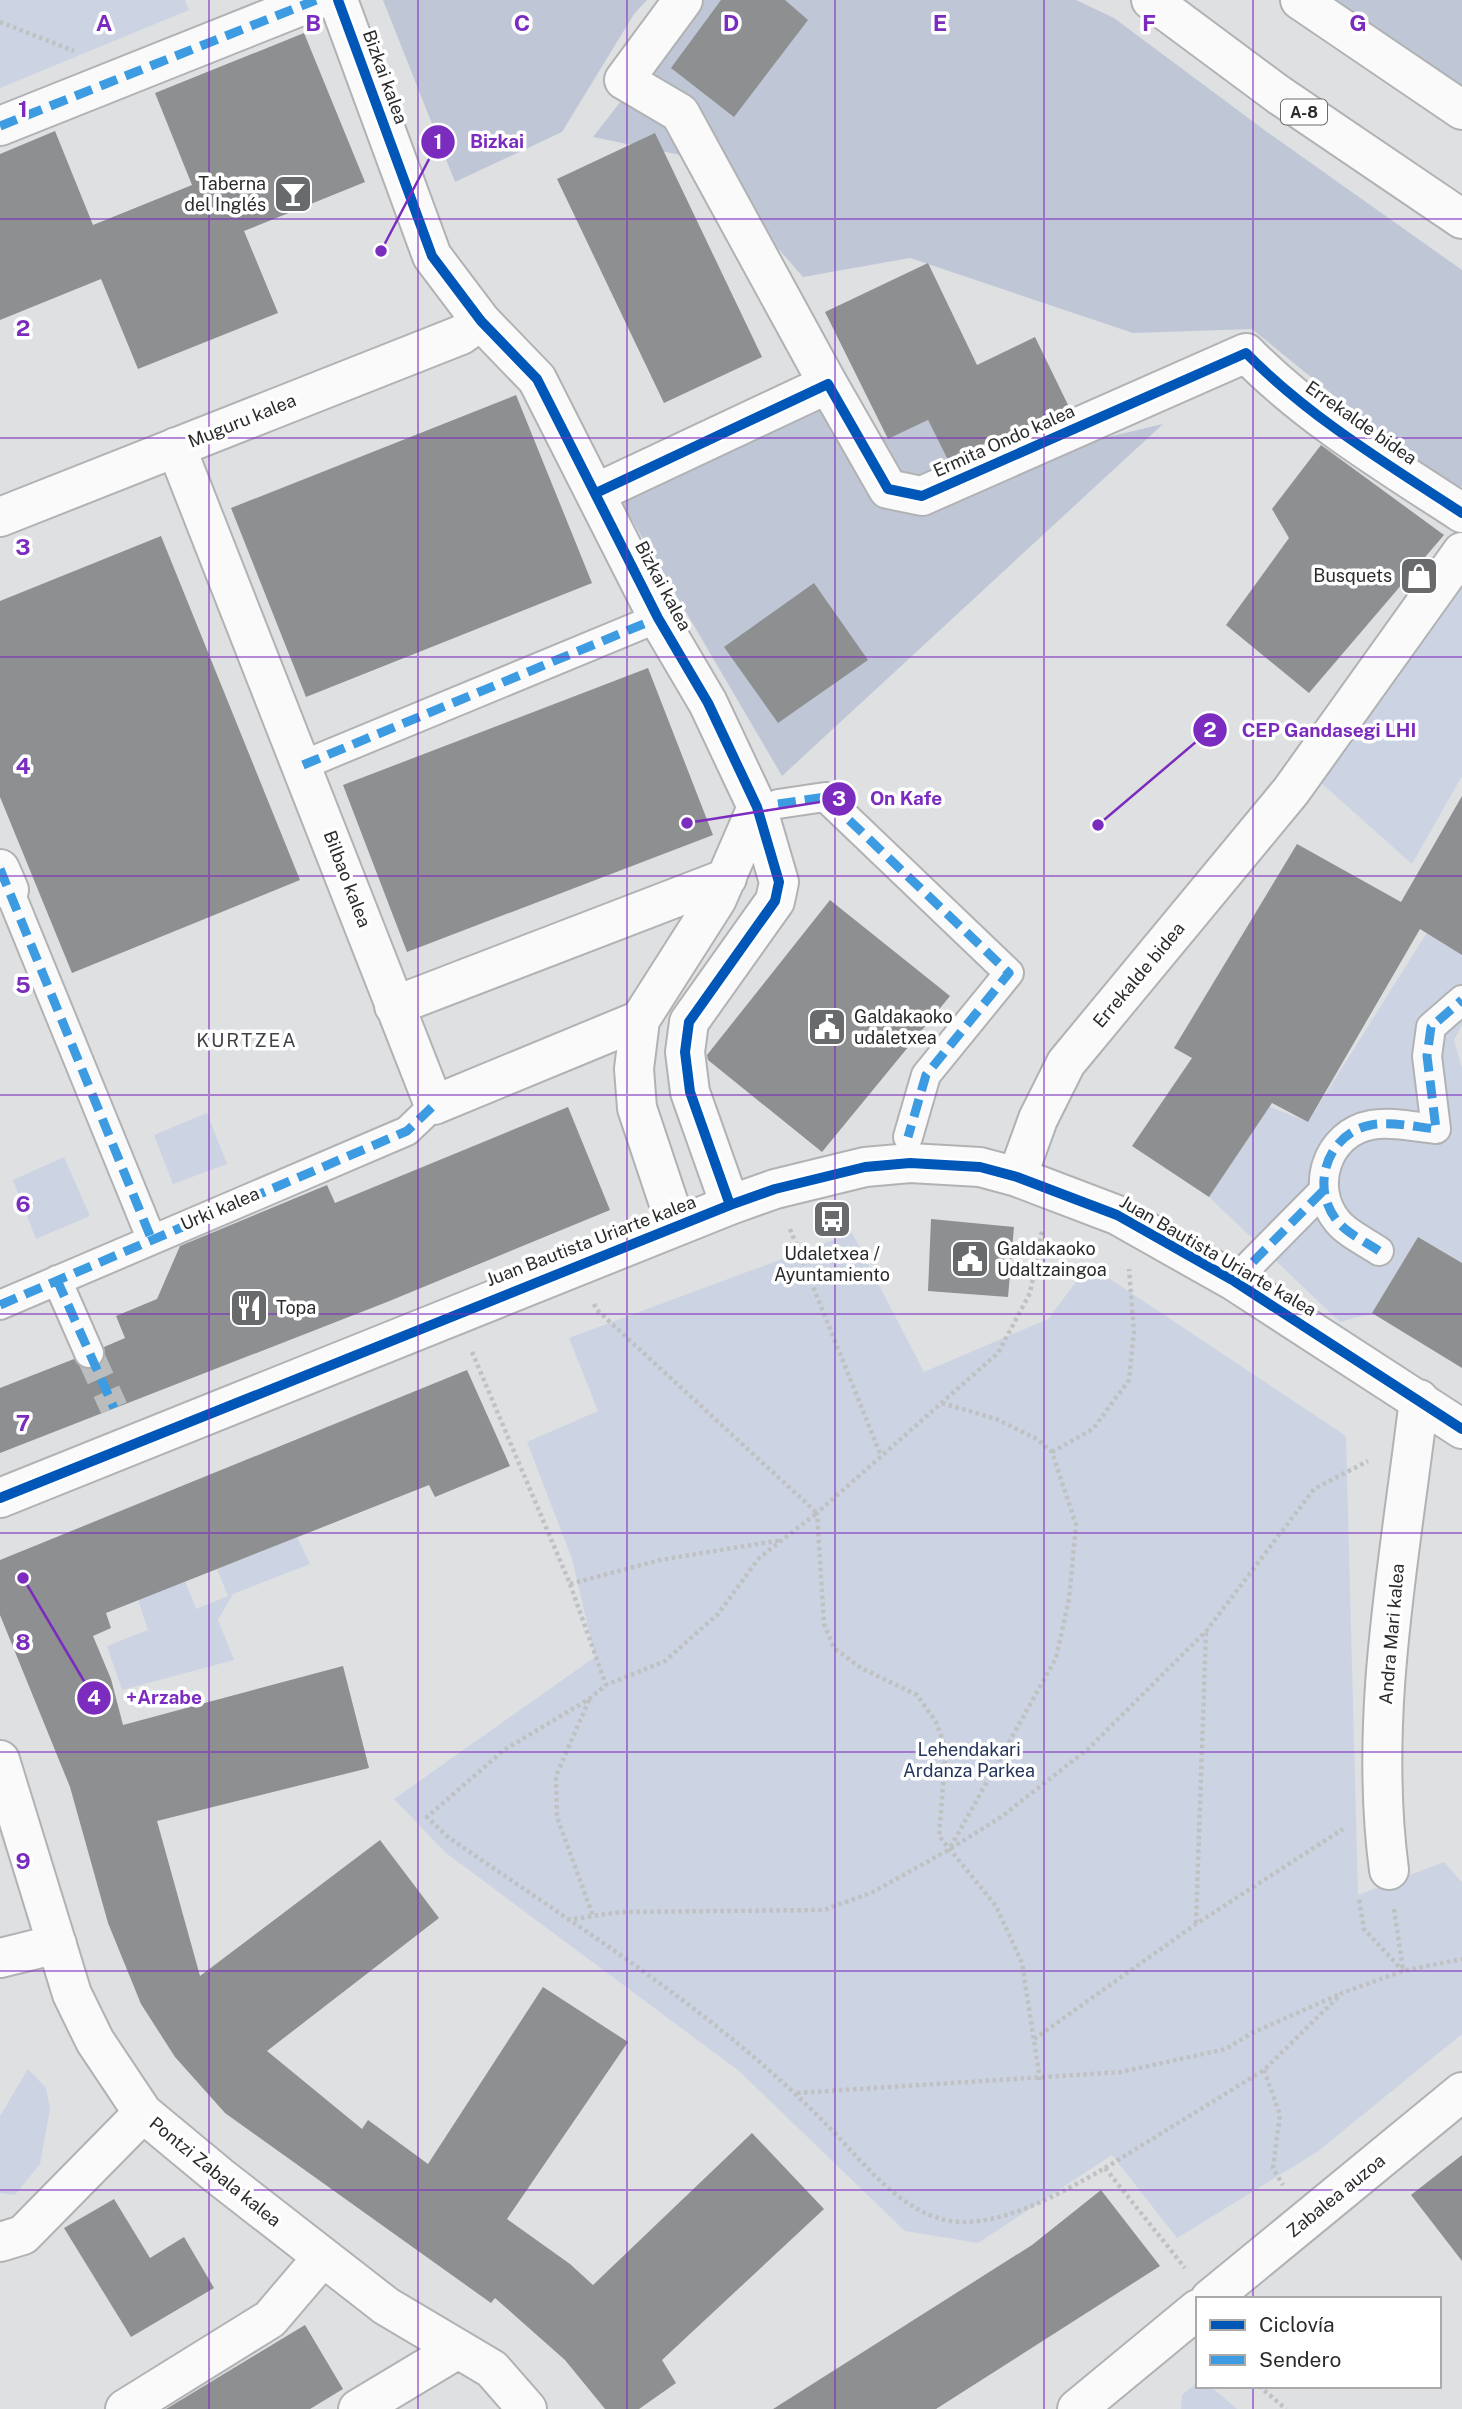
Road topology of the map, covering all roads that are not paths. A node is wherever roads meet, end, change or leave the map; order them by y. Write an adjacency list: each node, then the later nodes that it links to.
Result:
1 (316, 0): 7 (main road)
2 (338, 0): 9 (main road, Bizkai kalea)
3 (683, 0): 11 (main road, Ermita Ondo kalea)
4 (1151, 0): 8 (main road, A-8)
5 (1300, 0): 6 (main road)
6 (1462, 110)
7 (0, 126)
8 (1462, 219)
9 (481, 321): 12 (main road, Muguru kalea); 13 (main road, Bizkai kalea)
10 (1246, 353): 11 (main road, Ermita Ondo kalea); 14 (main road, Errekalde bidea)
11 (828, 384): 13 (main road)
12 (176, 447): 15 (main road, Muguru kalea); 18 (main road, Bilbao kalea)
13 (596, 493): 17 (main road, Bizkai kalea)
14 (1462, 513)
15 (0, 517)
16 (1462, 552): 27 (main road, Errekalde bidea)
17 (658, 618): 18 (street); 19 (main road, Bizkai kalea)
18 (303, 765): 23 (main road, Bilbao kalea)
19 (767, 806): 20 (main road); 26 (street); 29 (main road, Bizkai kalea)
20 (727, 878): 23 (main road); 24 (main road)
21 (4, 880): 31 (street)
22 (1462, 1000): 28 (street)
23 (394, 1006): 25 (main road, Bilbao kalea)
24 (640, 1020): 25 (main road); 30 (main road)
25 (434, 1105): 31 (street, Urki kalea)
26 (908, 1137)
27 (1017, 1178): 29 (main road, Juan Bautista Uriarte kalea); 34 (main road, Juan Bautista Uriarte kalea)
28 (1323, 1191): 32 (street); 34 (street)
29 (730, 1205): 30 (main road, Juan Bautista Uriarte kalea)
30 (676, 1225): 39 (main road, Juan Bautista Uriarte kalea)
31 (151, 1238): 33 (street, Urki kalea)
32 (1378, 1251)
33 (57, 1280): 35 (street, Urki kalea); 36 (street)
34 (1234, 1282): 37 (main road, Juan Bautista Uriarte kalea)
35 (0, 1305)
36 (89, 1353)
37 (1419, 1399): 38 (main road, Juan Bautista Uriarte kalea); 41 (main road, Andra Mari kalea)
38 (1462, 1429)
39 (0, 1498)
40 (0, 1760): 42 (main road, Pontzi Zabala kalea)
41 (1389, 1870)
42 (57, 1944): 43 (main road); 45 (main road, Pontzi Zabala kalea)
43 (0, 1958)
44 (1462, 2092): 48 (main road, Zabalea auzoa)
45 (143, 2113): 46 (main road); 47 (main road, Pontzi Zabala kalea)
46 (0, 2242)
47 (323, 2258): 50 (main road, Pontzi Zabala kalea); 51 (main road)
48 (1201, 2296)
49 (1196, 2301): 54 (main road, Zabalea auzoa)
50 (458, 2349): 52 (main road); 53 (main road, Pontzi Zabala kalea)
51 (125, 2409)
52 (358, 2409)
53 (527, 2409)
54 (1077, 2409)

